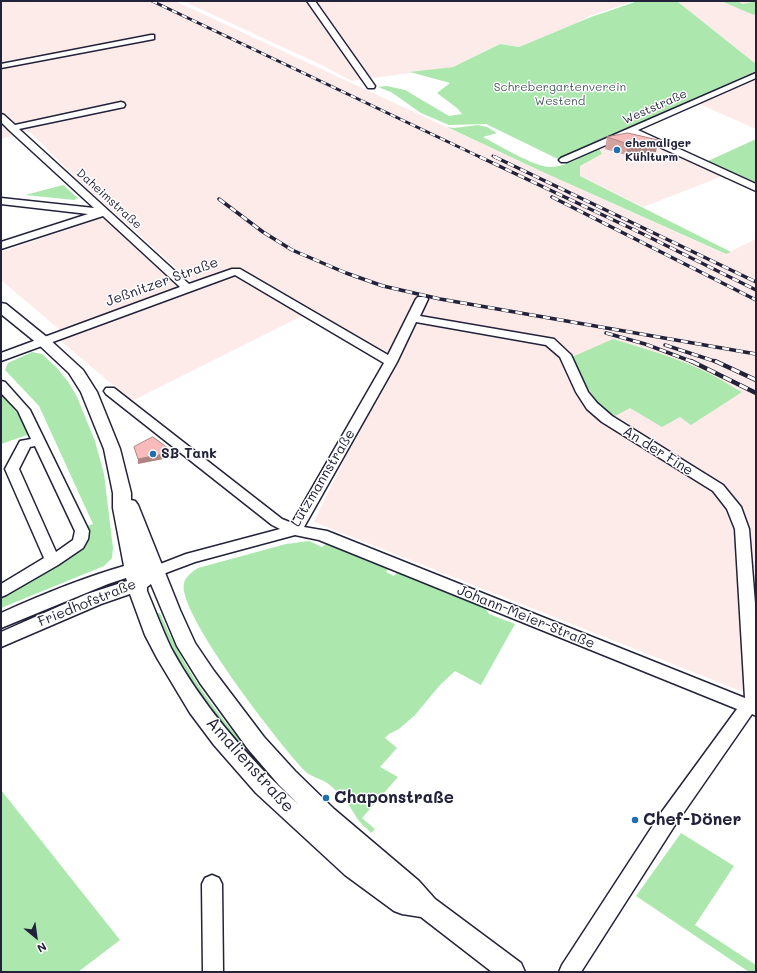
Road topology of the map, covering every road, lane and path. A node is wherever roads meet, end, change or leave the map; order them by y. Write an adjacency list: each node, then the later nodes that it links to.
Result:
1 (311, 1): 5 (street)
2 (151, 37): 3 (street)
3 (1, 66)
4 (756, 75): 9 (street, Weststraße)
5 (371, 86)
6 (121, 105): 8 (street)
7 (1, 117): 8 (street, Daheimstraße)
8 (12, 128): 13 (street, Daheimstraße)
9 (632, 130): 10 (street, Weststraße); 11 (street)
10 (564, 160)
11 (756, 188)
12 (1, 194): 13 (street)
13 (91, 200): 15 (street, Daheimstraße)
14 (1, 201): 15 (street)
15 (104, 212): 16 (street); 17 (street, Daheimstraße)
16 (1, 246)
17 (188, 289): 21 (street, Jeßnitzer Straße); 23 (street, Jeßnitzer Straße)
18 (422, 299): 20 (street, Lutzmannstraße)
19 (1, 307): 21 (main road, Amalienstraße)
20 (412, 318): 23 (street, Lutzmannstraße); 33 (street, An der Fine)
21 (43, 341): 22 (street, Jeßnitzer Straße); 29 (main road, Amalienstraße)
22 (1, 357)
23 (391, 362): 27 (street, Lutzmannstraße)
24 (1, 386): 26 (street)
25 (110, 391): 27 (street)
26 (39, 440): 28 (street); 28 (street)
27 (295, 530): 29 (street, Lutzmannstraße); 33 (street, Johann-Meier-Straße)
28 (53, 561): 30 (street)
29 (141, 575): 31 (main road, Friedhofstraße); 32 (main road, Friedhofstraße); 36 (main road, Amalienstraße)
30 (1, 591)
31 (1, 621)
32 (1, 640)
33 (752, 707): 37 (street)
34 (212, 884): 35 (street)
35 (213, 972)
36 (512, 972)
37 (569, 972)

